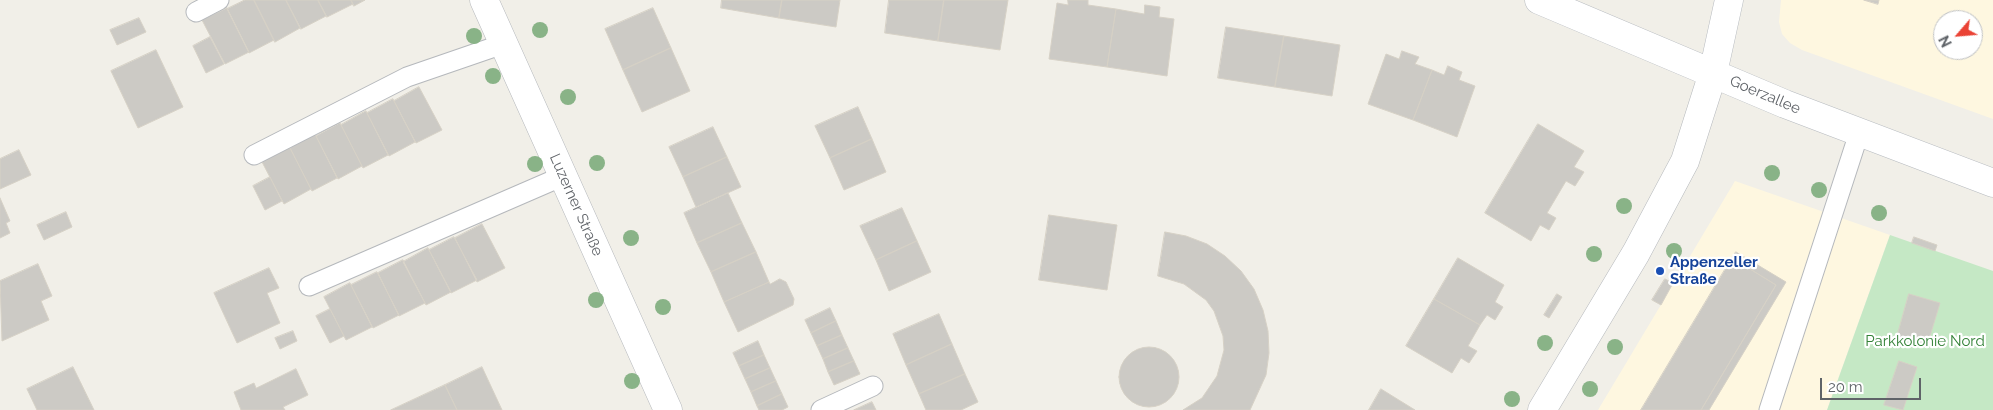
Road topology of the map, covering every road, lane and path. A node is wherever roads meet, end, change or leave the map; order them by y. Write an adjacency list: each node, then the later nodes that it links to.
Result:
1 (219, 0): 5 (lane)
2 (484, 0): 6 (street, Luzerner Straße)
3 (1539, 0): 7 (street, Goerzallee)
4 (1729, 0): 7 (street)
5 (196, 12)
6 (504, 44): 9 (lane); 10 (street, Luzerner Straße)
7 (1713, 73): 8 (street, Goerzallee); 16 (street)
8 (1859, 133): 11 (street, Goerzallee); 17 (lane)
9 (254, 155)
10 (563, 176): 12 (lane); 14 (street, Luzerner Straße)
11 (1993, 183)
12 (309, 286)
13 (873, 386): 15 (lane)
14 (668, 410)
15 (820, 410)
16 (1542, 410)
17 (1769, 410)

